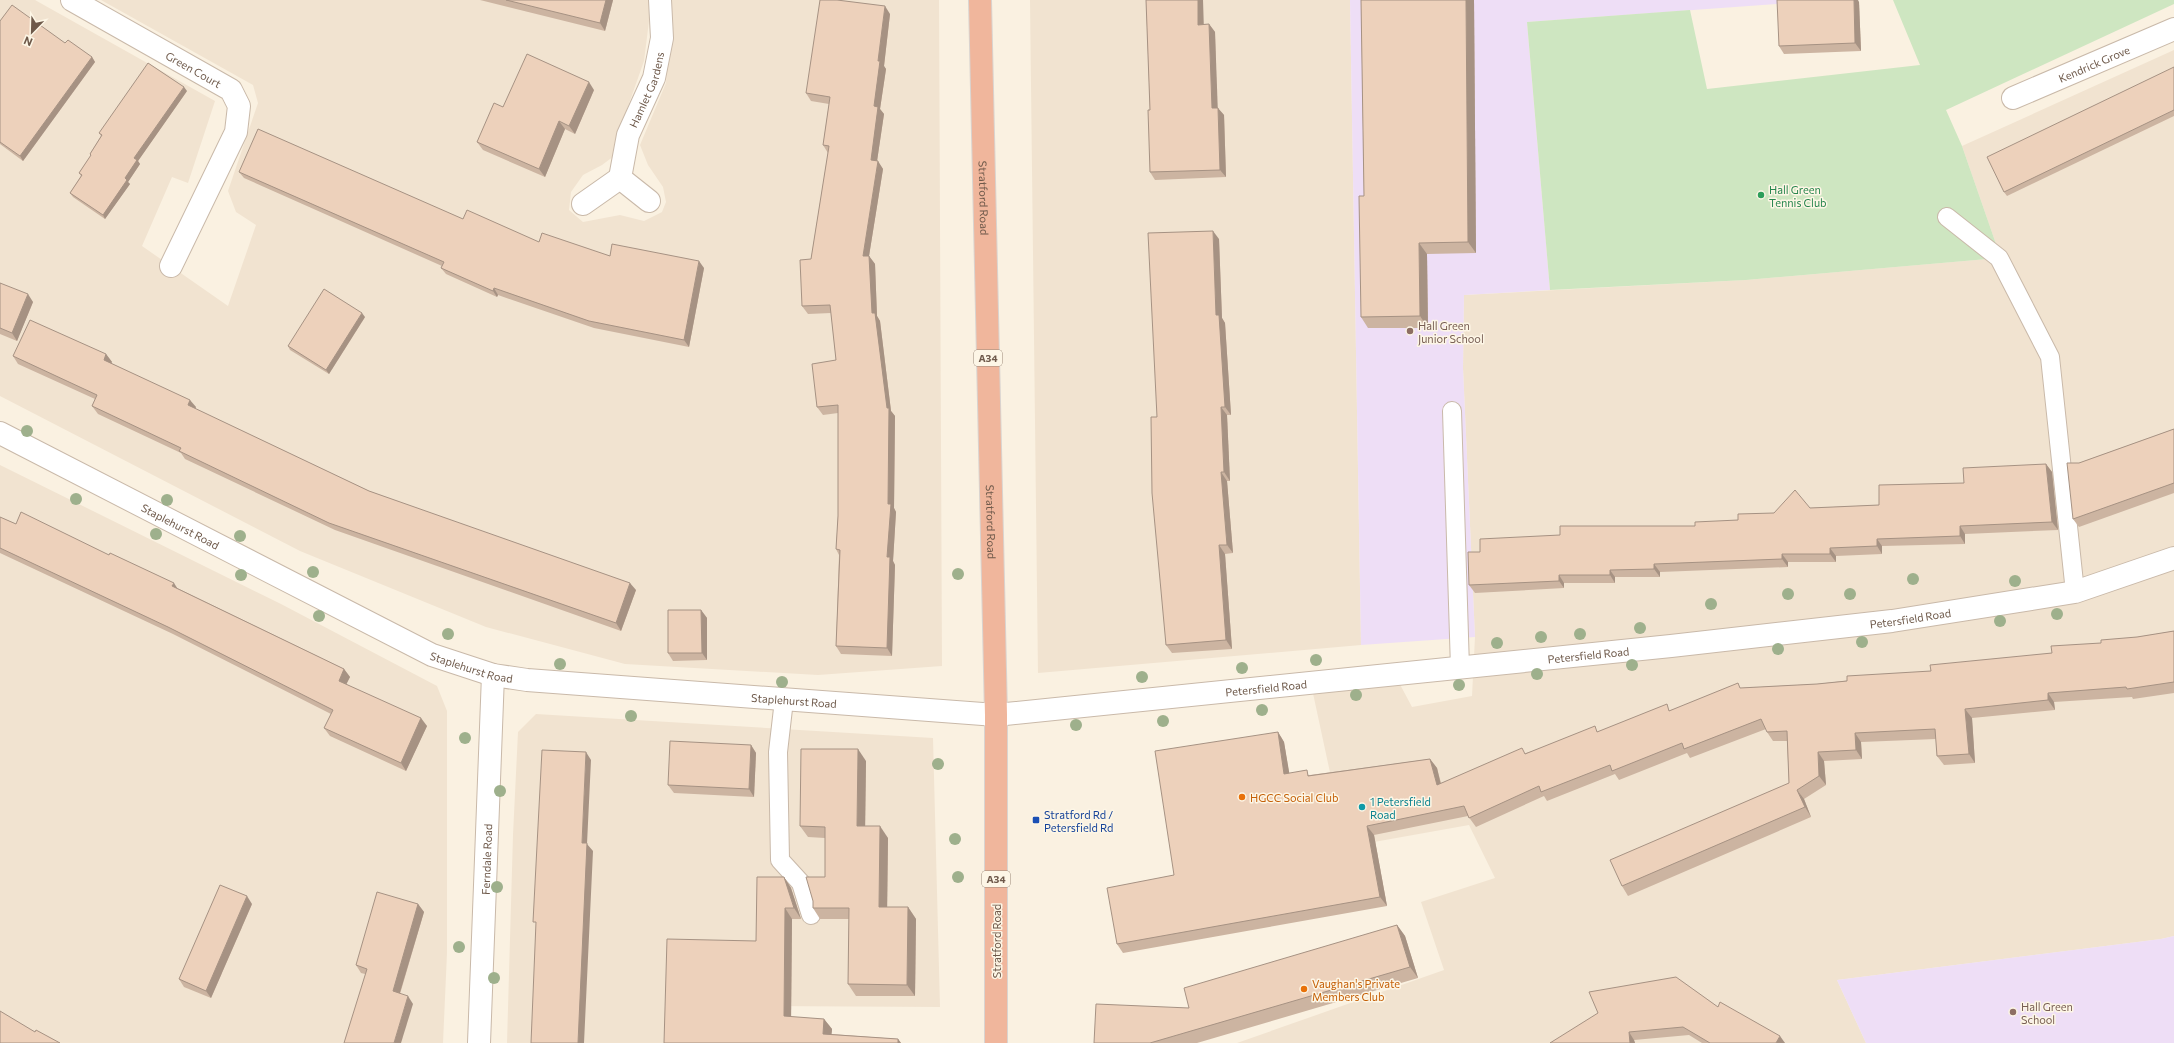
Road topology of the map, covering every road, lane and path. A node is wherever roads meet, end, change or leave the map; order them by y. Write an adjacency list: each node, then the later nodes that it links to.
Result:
1 (72, 0): 10 (street, Green Court)
2 (660, 0): 6 (street, Hamlet Gardens)
3 (980, 0): 18 (highway, Stratford Road / A34)
4 (2174, 29): 5 (street, Kendrick Grove)
5 (2013, 98)
6 (620, 178): 7 (street); 8 (street)
7 (649, 201)
8 (583, 204)
9 (1947, 217): 14 (lane)
10 (171, 266)
11 (1452, 411): 15 (lane)
12 (0, 433): 16 (street, Staplehurst Road)
13 (2174, 558): 14 (street, Petersfield Road)
14 (2075, 592): 15 (street, Petersfield Road)
15 (1460, 668): 18 (street, Petersfield Road)
16 (493, 674): 17 (street, Staplehurst Road); 20 (street, Ferndale Road)
17 (784, 700): 18 (street, Staplehurst Road); 19 (lane)
18 (996, 715): 21 (highway, Stratford Road / A34)
19 (811, 915)
20 (479, 1043)
21 (996, 1043)

